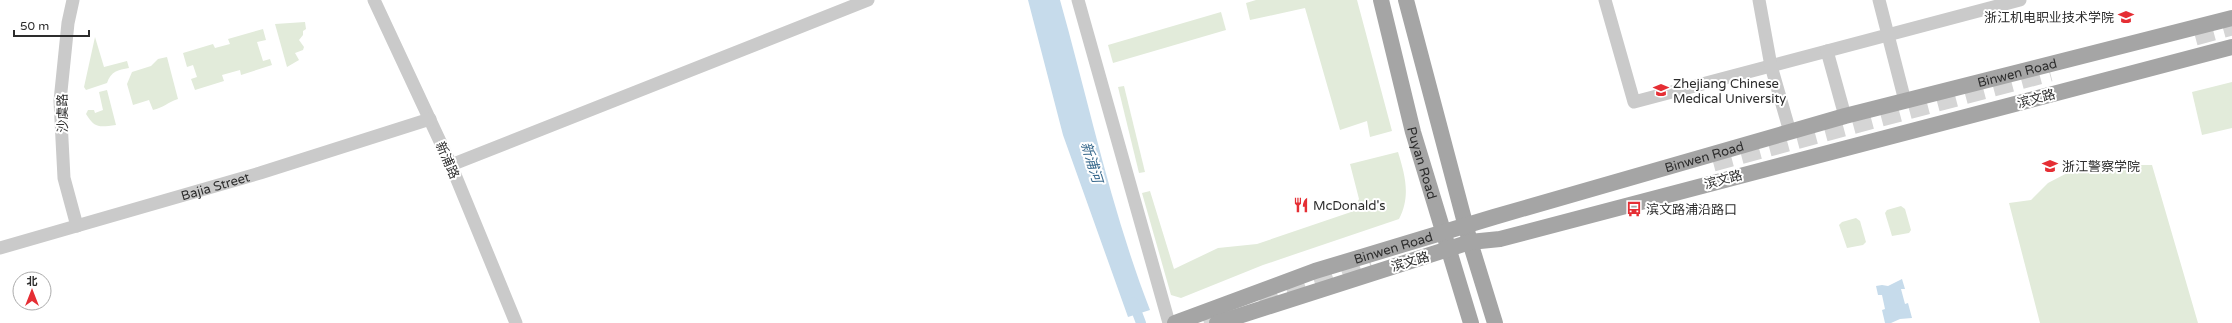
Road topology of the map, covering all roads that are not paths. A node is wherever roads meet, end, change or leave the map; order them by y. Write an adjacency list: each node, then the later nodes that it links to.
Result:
1 (73, 0): 22 (street, 沙虞路)
2 (374, 0): 18 (street, 新浦路)
3 (868, 0): 20 (street)
4 (1078, 0): 27 (street)
5 (1381, 0): 23 (main road, Puyan Road)
6 (1406, 0): 21 (main road, Puyan Road)
7 (1605, 0): 15 (street)
8 (1759, 0): 15 (street)
9 (1879, 0): 12 (street)
10 (2020, 0): 12 (street)
11 (2232, 18): 16 (main road, Binwen Road)
12 (1888, 36): 14 (street); 16 (street)
13 (2232, 47): 24 (main road, 滨文路)
14 (1827, 51): 15 (street); 17 (street)
15 (1771, 66): 19 (street)
16 (1905, 101): 17 (main road, Binwen Road)
17 (1845, 116): 19 (main road, Binwen Road)
18 (430, 119): 20 (street, 新浦路); 22 (street, Bajia Street)
19 (1790, 132): 21 (main road, Binwen Road)
20 (451, 165): 28 (street, 新浦路)
21 (1466, 225): 23 (main road, Binwen Road); 24 (main road, Puyan Road)
22 (77, 226): 25 (street, Bajia Street)
23 (1442, 232): 26 (main road, Puyan Road); 27 (main road, Binwen Road)
24 (1470, 242): 26 (main road, 滨文路); 31 (main road)
25 (0, 248)
26 (1448, 249): 29 (main road, 滨文路); 30 (main road, Puyan Road)
27 (1176, 322)
28 (516, 323)
29 (1217, 323)
30 (1471, 323)
31 (1495, 323)

